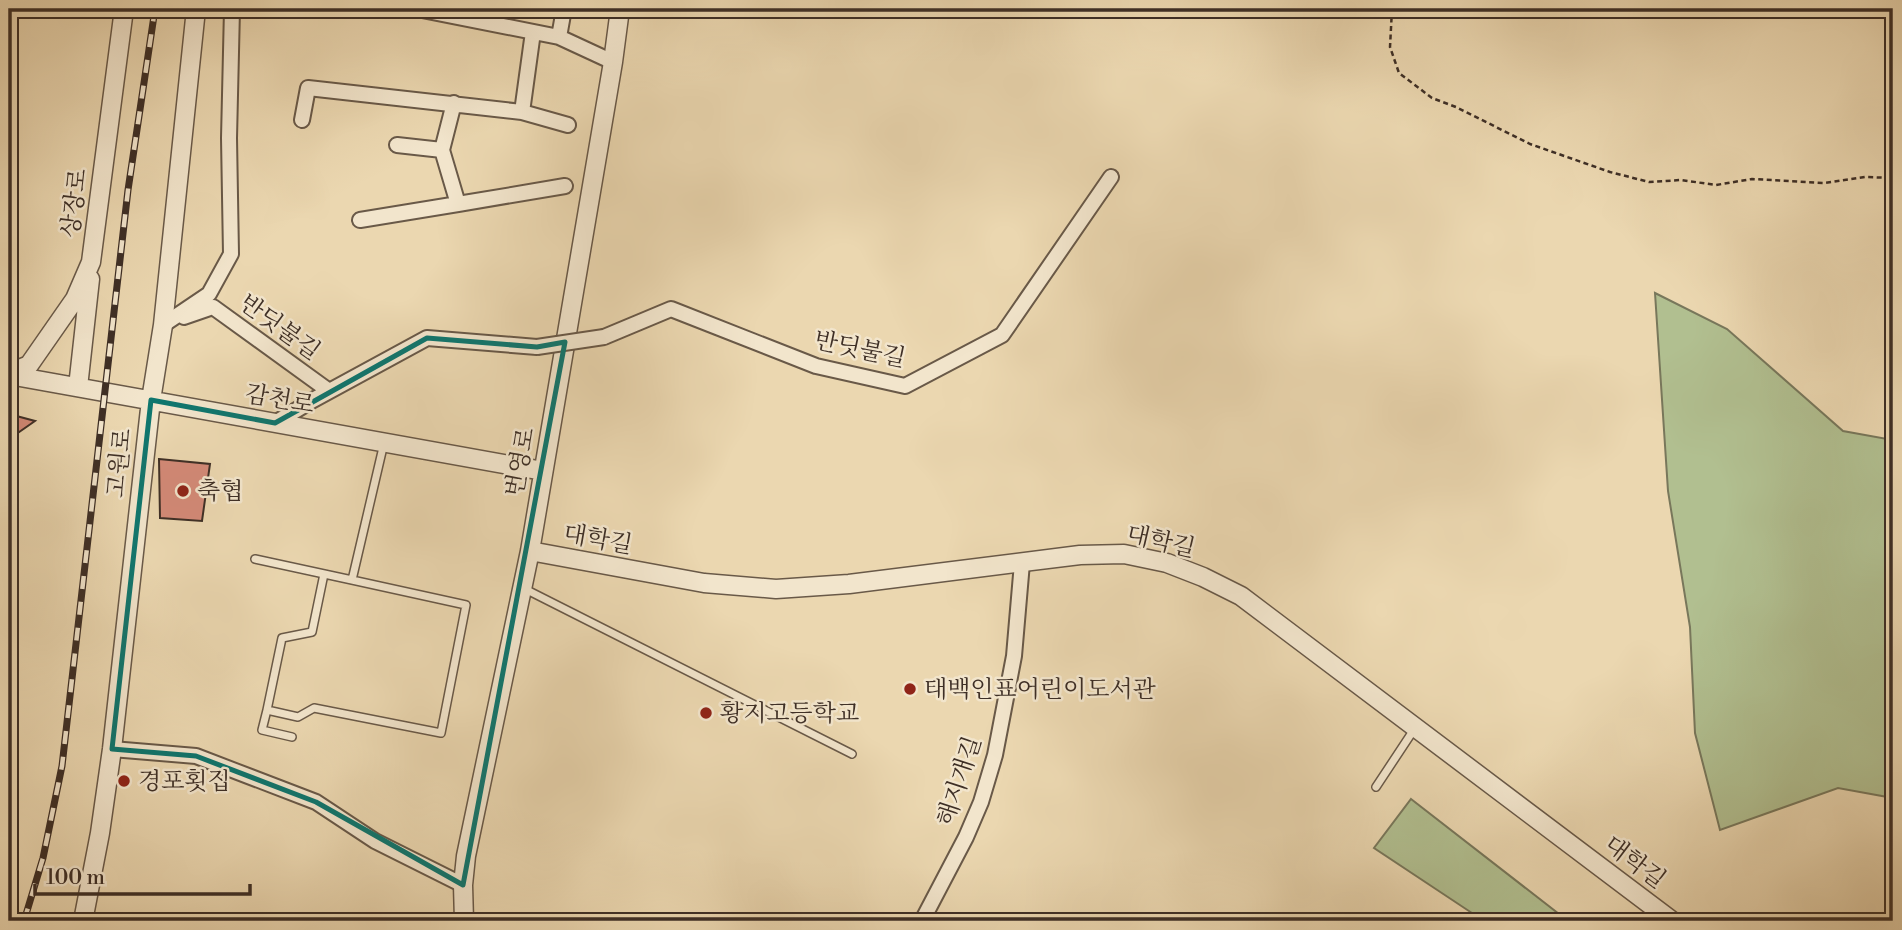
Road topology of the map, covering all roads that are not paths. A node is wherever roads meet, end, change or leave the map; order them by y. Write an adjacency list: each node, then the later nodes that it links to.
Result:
1 (124, 9): 20 (street, 상장로)
2 (196, 9): 21 (street, 고원로)
3 (232, 9): 21 (street)
4 (417, 9): 7 (street)
5 (564, 9): 8 (street)
6 (620, 9): 9 (street, 번영로)
7 (533, 32): 8 (street); 11 (street)
8 (559, 37): 9 (street)
9 (613, 62): 28 (street, 번영로)
10 (454, 103): 11 (street); 12 (street); 15 (street)
11 (522, 112): 13 (street)
12 (302, 120)
13 (568, 125)
14 (397, 145): 15 (street)
15 (442, 150): 18 (street)
16 (1111, 177): 24 (street, 반딧불길, bridge)
17 (565, 186): 18 (street)
18 (458, 204): 19 (street)
19 (360, 220)
20 (91, 262): 22 (street, 상장로); 23 (street)
21 (163, 325): 24 (street, 반딧불길); 25 (street, 고원로)
22 (9, 374): 23 (street, 감천로)
23 (78, 387): 25 (street, 감천로)
24 (329, 391): 26 (street, 반딧불길)
25 (151, 400): 26 (street, 감천로); 38 (street, 고원로)
26 (275, 423): 27 (street, 감천로)
27 (384, 443): 28 (street, 감천로); 33 (lane)
28 (543, 471): 29 (street, 번영로)
29 (530, 551): 31 (street, 대학길); 34 (street, 번영로)
30 (255, 559): 32 (lane)
31 (1022, 563): 36 (street, 대학길); 44 (street, 해지개길)
32 (324, 574): 33 (lane); 35 (lane)
33 (352, 580): 35 (lane)
34 (523, 587): 39 (lane); 41 (street, 번영로)
35 (267, 710): 37 (lane)
36 (1416, 727): 40 (lane); 45 (street, 대학길)
37 (292, 737)
38 (112, 749): 41 (street); 42 (street, 고원로)
39 (852, 754)
40 (1376, 787)
41 (463, 886): 43 (street, 번영로)
42 (83, 921)
43 (464, 921)
44 (922, 921)
45 (1672, 921)

